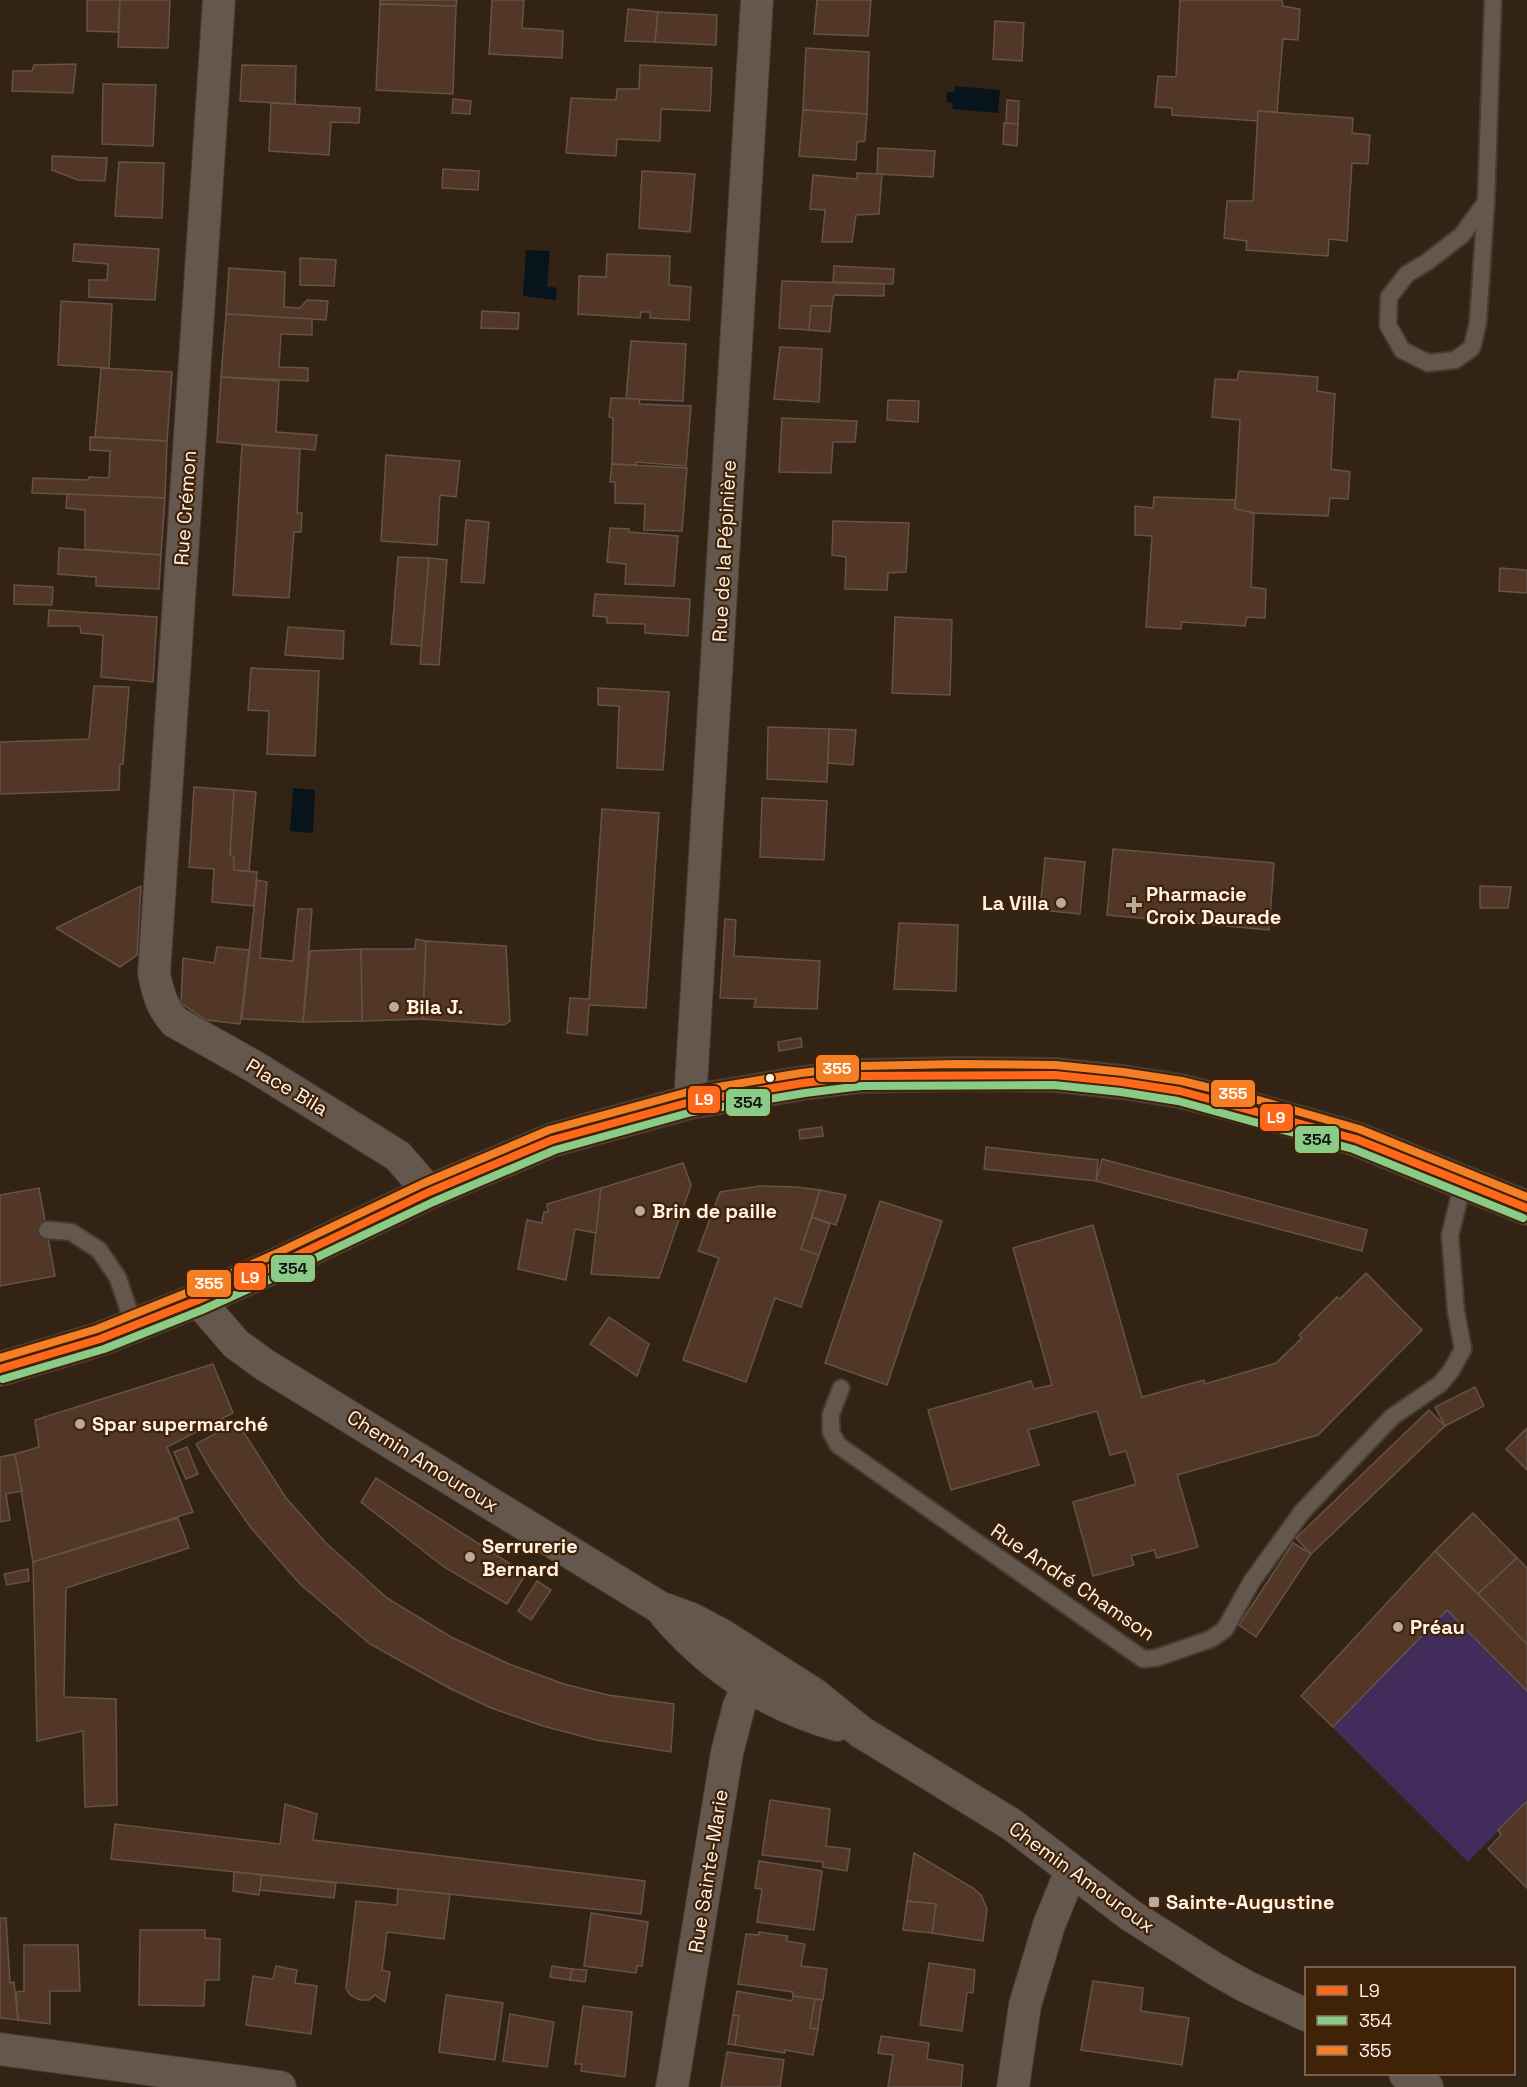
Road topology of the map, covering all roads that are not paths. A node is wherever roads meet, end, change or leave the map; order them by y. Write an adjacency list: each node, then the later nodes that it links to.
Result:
1 (219, 0): 5 (street, Rue Crémon)
2 (757, 0): 6 (street, Rue de la Pépinière)
3 (1493, 0): 4 (lane)
4 (1486, 202): 4 (lane)
5 (167, 1013): 8 (street, Place Bila)
6 (690, 1102): 7 (main road); 8 (main road)
7 (1463, 1183): 9 (main road); 14 (lane, Rue André Chamson)
8 (429, 1192): 11 (main road)
9 (1527, 1208)
10 (47, 1230): 12 (lane)
11 (198, 1300): 12 (main road); 15 (street, Chemin Amouroux)
12 (134, 1326): 13 (main road)
13 (0, 1369)
14 (841, 1388)
15 (754, 1673): 16 (street, Chemin Amouroux); 22 (street, Rue Sainte-Marie)
16 (1071, 1871): 17 (street, Chemin Amouroux); 23 (street)
17 (1305, 2015)
18 (0, 2049): 20 (street)
19 (1408, 2075): 24 (street)
20 (245, 2085): 21 (street)
21 (280, 2087)
22 (672, 2087)
23 (1013, 2087)
24 (1427, 2087)

